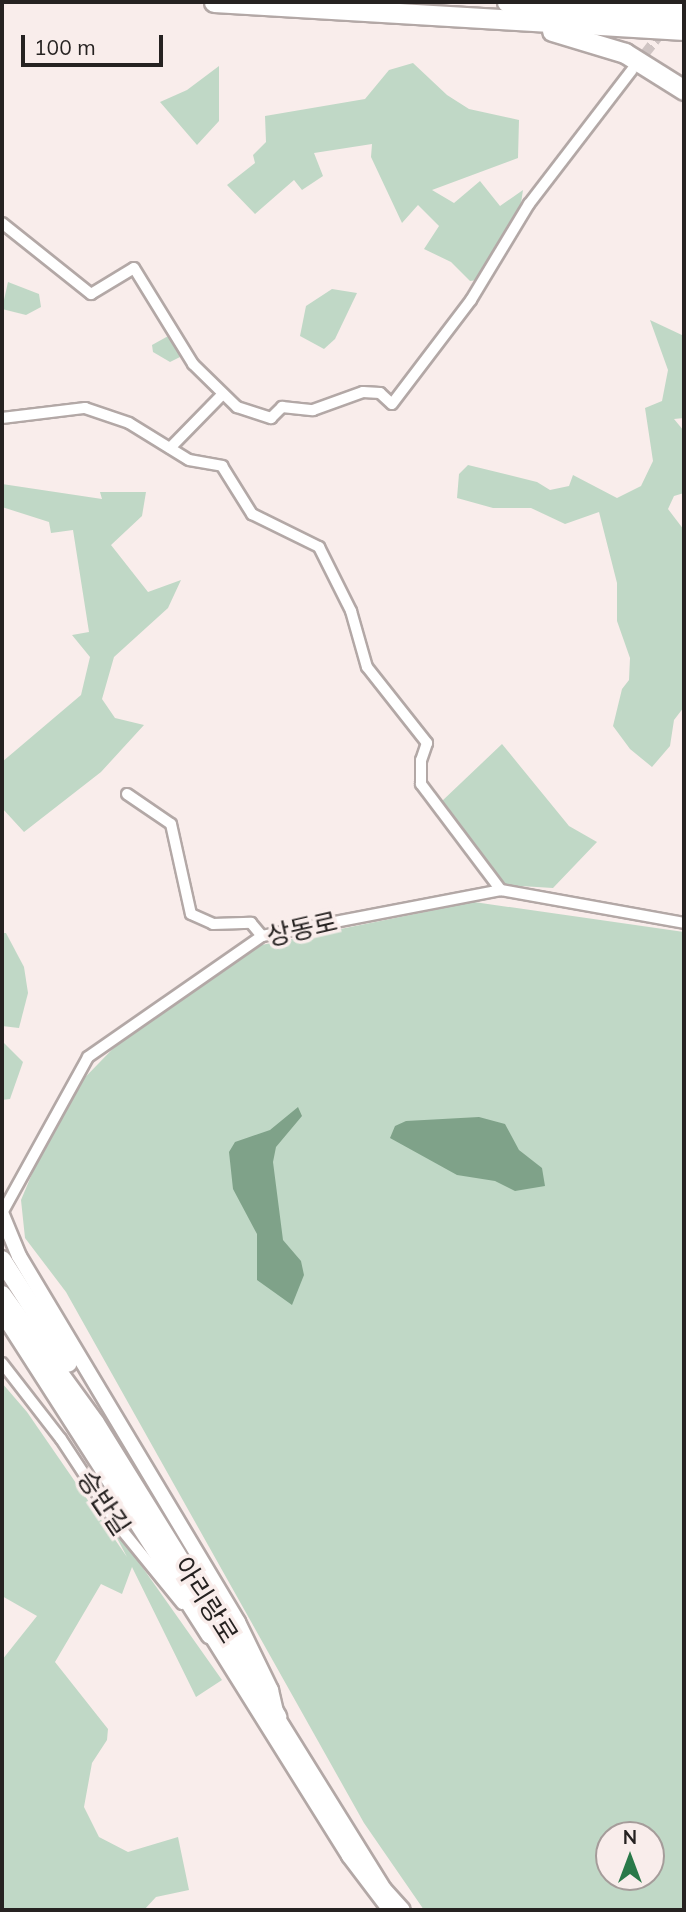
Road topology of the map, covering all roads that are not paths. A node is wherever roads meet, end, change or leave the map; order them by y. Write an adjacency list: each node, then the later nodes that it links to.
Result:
1 (214, 2): 2 (highway)
2 (507, 11): 3 (highway); 4 (highway); 6 (highway)
3 (684, 13)
4 (684, 30)
5 (632, 70): 8 (street)
6 (684, 90)
7 (2, 223): 8 (street)
8 (221, 396): 10 (street)
9 (2, 418): 10 (street)
10 (170, 448): 12 (street)
11 (127, 794): 14 (street)
12 (500, 890): 13 (street, 상동로); 14 (street, 상동로)
13 (684, 923)
14 (262, 936): 15 (street, 상동로)
15 (2, 1214): 23 (main road)
16 (2, 1260): 21 (highway)
17 (2, 1295): 21 (highway, 아리랑로)
18 (2, 1310): 19 (highway, 아리랑로)
19 (9, 1325): 22 (highway, 아리랑로)
20 (2, 1363): 22 (street, 승반길)
21 (95, 1423): 23 (highway, 아리랑로)
22 (211, 1635): 24 (main road, 아리랑로)
23 (277, 1717): 25 (main road, 아리랑로)
24 (391, 1910)
25 (402, 1910)

